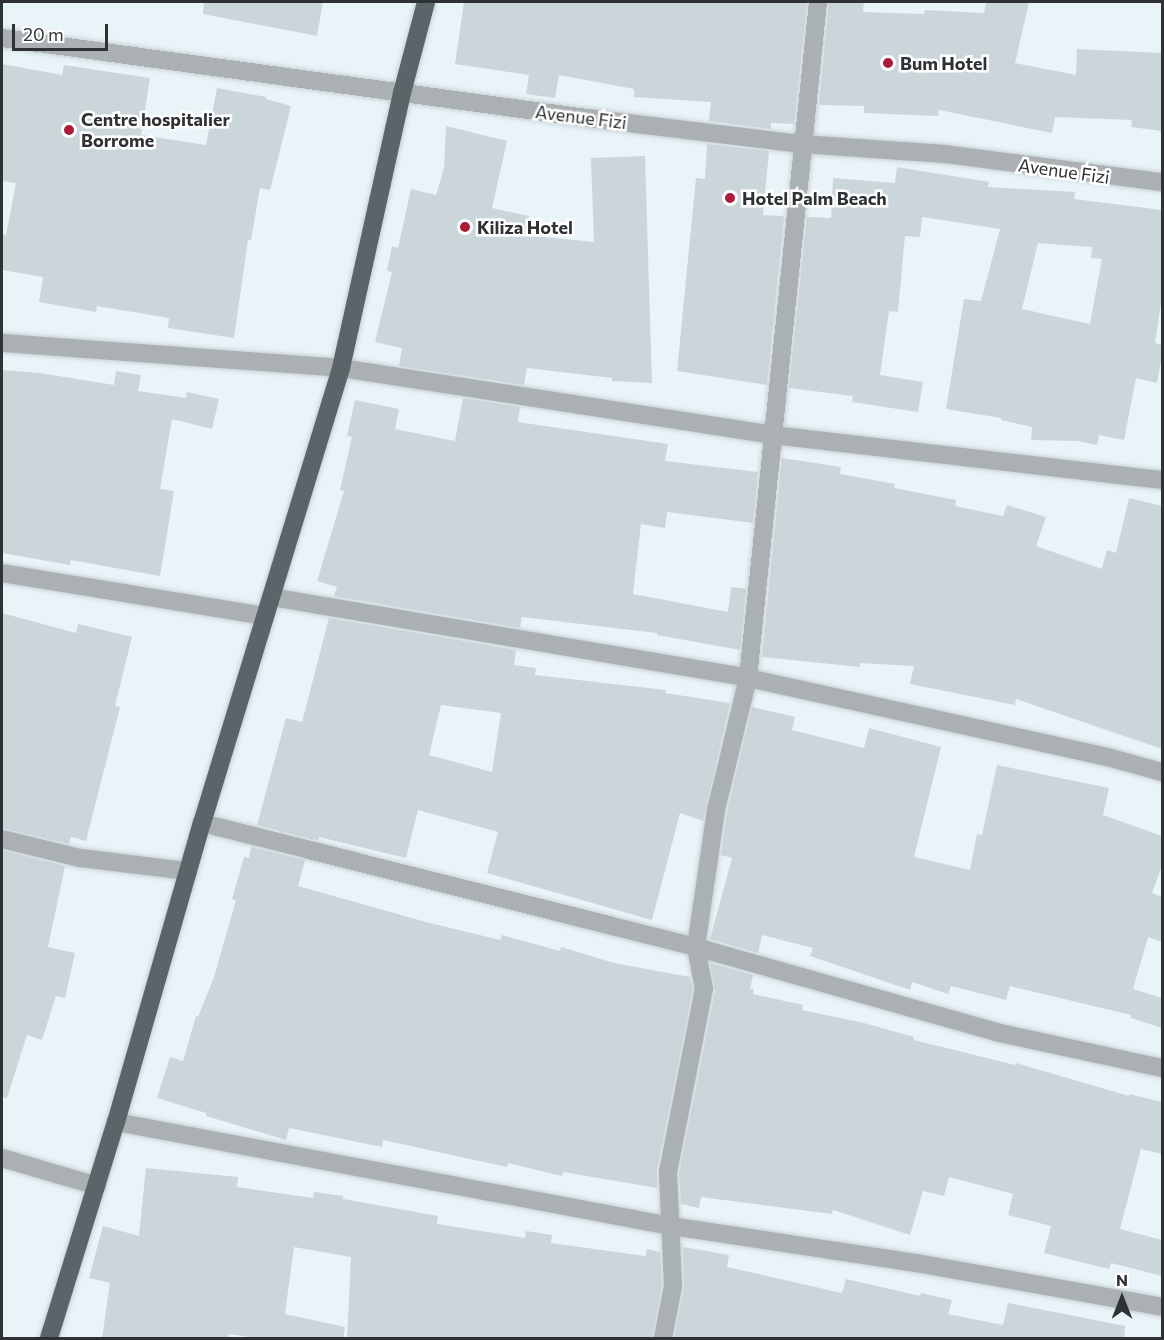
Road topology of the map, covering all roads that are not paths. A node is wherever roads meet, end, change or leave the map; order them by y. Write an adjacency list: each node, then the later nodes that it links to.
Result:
1 (426, 2): 4 (highway)
2 (818, 2): 5 (street)
3 (2, 38): 4 (street, Avenue Fizi)
4 (402, 93): 5 (street, Avenue Fizi); 8 (highway)
5 (802, 144): 6 (street, Avenue Fizi); 9 (street)
6 (1162, 182)
7 (2, 343): 8 (street)
8 (341, 368): 9 (street); 12 (highway)
9 (772, 435): 10 (street); 14 (street)
10 (1162, 480)
11 (2, 573): 13 (street)
12 (271, 597): 13 (highway); 14 (street)
13 (265, 616): 16 (highway)
14 (748, 678): 15 (street); 19 (street)
15 (1162, 772)
16 (202, 823): 18 (highway); 19 (street)
17 (2, 839): 18 (street)
18 (189, 871): 21 (highway)
19 (696, 947): 20 (street); 24 (street)
20 (1162, 1068)
21 (116, 1122): 23 (highway); 24 (street)
22 (2, 1158): 23 (street)
23 (97, 1186): 26 (highway)
24 (671, 1226): 25 (street); 27 (street)
25 (1162, 1307)
26 (49, 1338)
27 (663, 1338)

